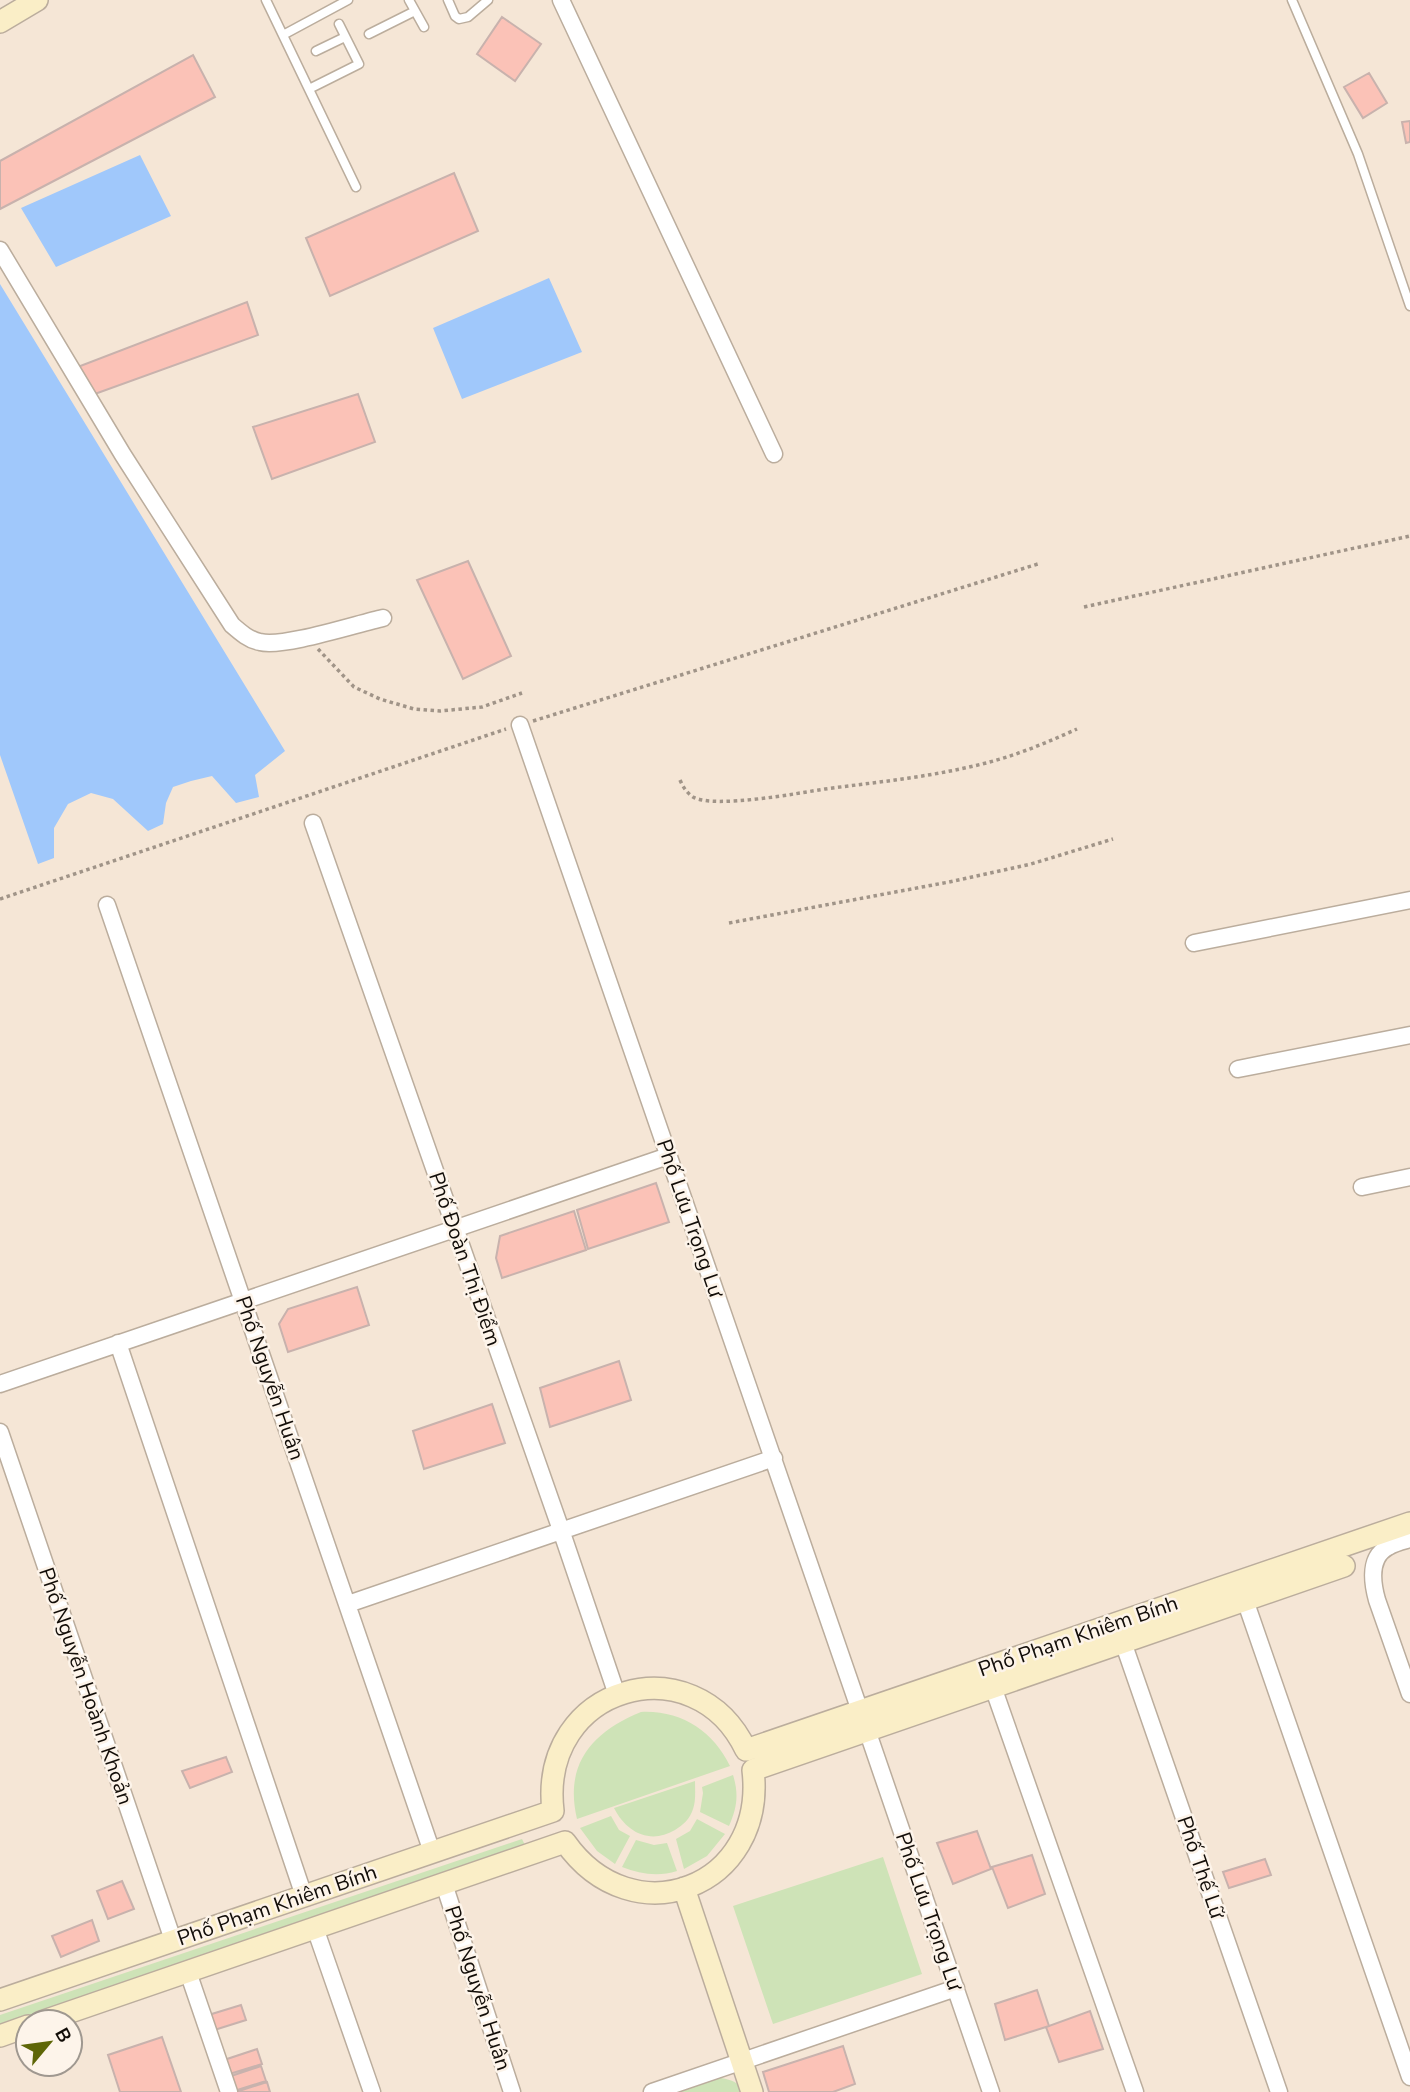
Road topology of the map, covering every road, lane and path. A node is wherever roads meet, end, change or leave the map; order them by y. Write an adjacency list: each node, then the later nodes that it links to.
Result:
1 (37, 0): 10 (street)
2 (267, 0): 14 (lane)
3 (348, 0): 14 (lane)
4 (409, 0): 9 (lane)
5 (447, 0): 6 (lane)
6 (488, 0)
7 (561, 0): 21 (street)
8 (1292, 0): 20 (lane)
9 (415, 11): 12 (lane); 13 (lane)
10 (0, 22)
11 (339, 24): 15 (lane)
12 (424, 27)
13 (369, 34)
14 (283, 35): 17 (lane)
15 (345, 37): 16 (lane); 17 (lane)
16 (316, 51)
17 (309, 89): 18 (lane)
18 (356, 187)
19 (0, 250): 25 (street)
20 (1410, 306)
21 (774, 454)
22 (1410, 536): 23 (path)
23 (1084, 607)
24 (383, 618): 25 (street)
25 (309, 636): 26 (path)
26 (522, 694)
27 (520, 725): 38 (street, Phố Lưu Trọng Lư)
28 (1077, 729): 29 (path)
29 (680, 780)
30 (313, 823): 41 (street, Phố Đoàn Thị Điểm)
31 (1113, 839): 34 (path)
32 (1410, 900): 35 (street)
33 (107, 905): 42 (street, Phố Nguyễn Huân)
34 (729, 923)
35 (1194, 943)
36 (1410, 1035): 37 (street)
37 (1238, 1069)
38 (668, 1156): 41 (street); 46 (street, Phố Lưu Trọng Lư)
39 (1410, 1177): 40 (street)
40 (1362, 1187)
41 (454, 1229): 42 (street); 48 (street, Phố Đoàn Thị Điểm)
42 (243, 1301): 43 (street); 52 (street, Phố Nguyễn Huân)
43 (118, 1343): 44 (street); 62 (street)
44 (0, 1384)
45 (0, 1432): 64 (street, Phố Nguyễn Hoành Khoản)
46 (774, 1458): 48 (street); 57 (street, Phố Lưu Trọng Lư)
47 (1410, 1523): 57 (street, Phố Phạm Khiêm Bính)
48 (561, 1530): 52 (street); 55 (street, Phố Đoàn Thị Điểm)
49 (1410, 1539): 56 (street)
50 (1344, 1566): 51 (street, Phố Phạm Khiêm Bính)
51 (1245, 1600): 53 (street, Phố Phạm Khiêm Bính); 70 (street)
52 (348, 1604): 59 (street, Phố Nguyễn Huân)
53 (1123, 1642): 54 (street, Phố Phạm Khiêm Bính); 78 (street, Phố Thế Lữ)
54 (993, 1687): 57 (street, Phố Phạm Khiêm Bính); 77 (street)
55 (617, 1695): 58 (street); 59 (street, Phố Phạm Khiêm Bính)
56 (1410, 1695)
57 (864, 1720): 58 (street, Phố Phạm Khiêm Bính); 66 (street, Phố Lưu Trọng Lư)
58 (749, 1760): 61 (street)
59 (432, 1852): 62 (street, Phố Phạm Khiêm Bính)
60 (444, 1884): 61 (street, Phố Phạm Khiêm Bính); 63 (street, Phố Phạm Khiêm Bính); 73 (street, Phố Nguyễn Huân)
61 (684, 1888): 69 (street)
62 (304, 1896): 64 (street, Phố Phạm Khiêm Bính)
63 (315, 1928): 65 (street, Phố Phạm Khiêm Bính); 72 (street)
64 (173, 1940): 67 (street, Phố Phạm Khiêm Bính)
65 (188, 1972): 68 (street, Phố Phạm Khiêm Bính); 71 (street)
66 (956, 1988): 69 (street); 76 (street, Phố Lưu Trọng Lư)
67 (0, 2000)
68 (82, 2008)
69 (742, 2061): 74 (street); 75 (street)
70 (1410, 2077)
71 (229, 2092)
72 (372, 2092)
73 (512, 2092)
74 (652, 2092)
75 (752, 2092)
76 (991, 2092)
77 (1135, 2092)
78 (1279, 2092)

